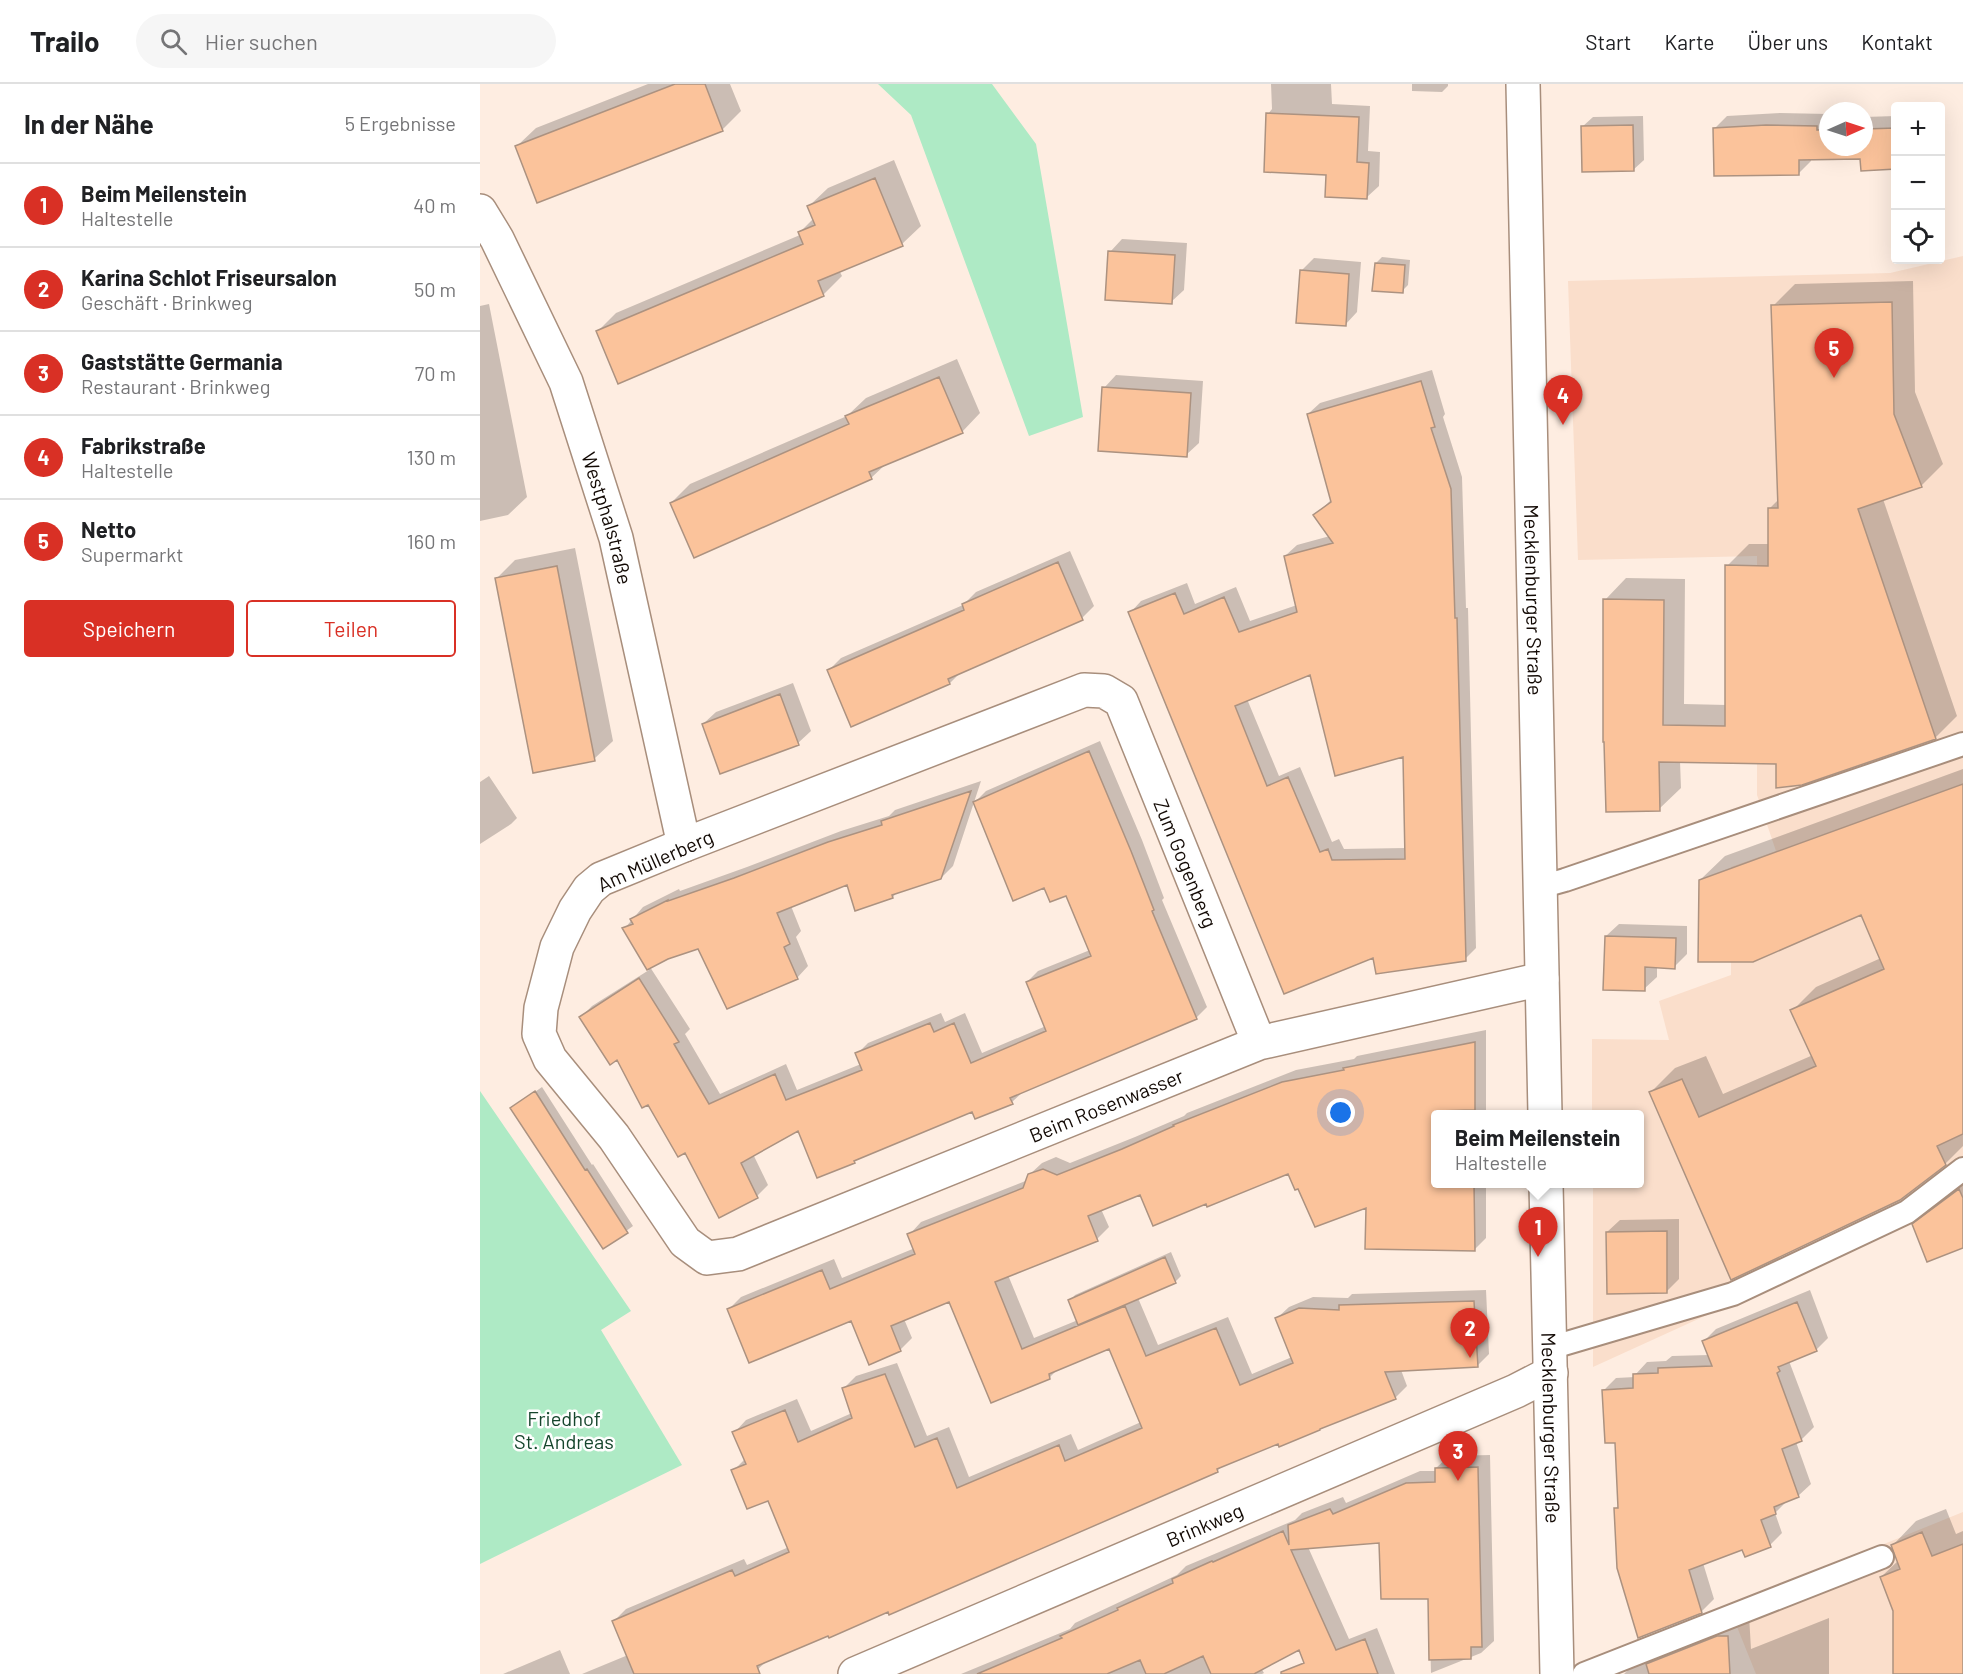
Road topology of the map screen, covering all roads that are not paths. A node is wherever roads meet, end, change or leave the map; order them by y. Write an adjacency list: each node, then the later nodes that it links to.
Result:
1 (1523, 84): 6 (street, Mecklenburger Straße)
2 (480, 211): 5 (street, Westphalstraße)
3 (1104, 691): 5 (street, Am Müllerberg); 8 (street, Zum Gogenberg)
4 (1963, 744): 6 (lane)
5 (684, 845): 12 (street, Am Müllerberg)
6 (1540, 887): 7 (street, Mecklenburger Straße)
7 (1542, 979): 8 (street, Beim Rosenwasser); 9 (street, Mecklenburger Straße)
8 (1259, 1043): 12 (street, Beim Rosenwasser)
9 (1545, 1110)
10 (1963, 1170): 13 (lane)
11 (1546, 1188): 13 (street, Mecklenburger Straße)
12 (685, 1242)
13 (1550, 1360): 15 (street, Brinkweg); 16 (street, Mecklenburger Straße)
14 (1882, 1557): 17 (lane)
15 (855, 1674)
16 (1557, 1674)
17 (1584, 1674)

